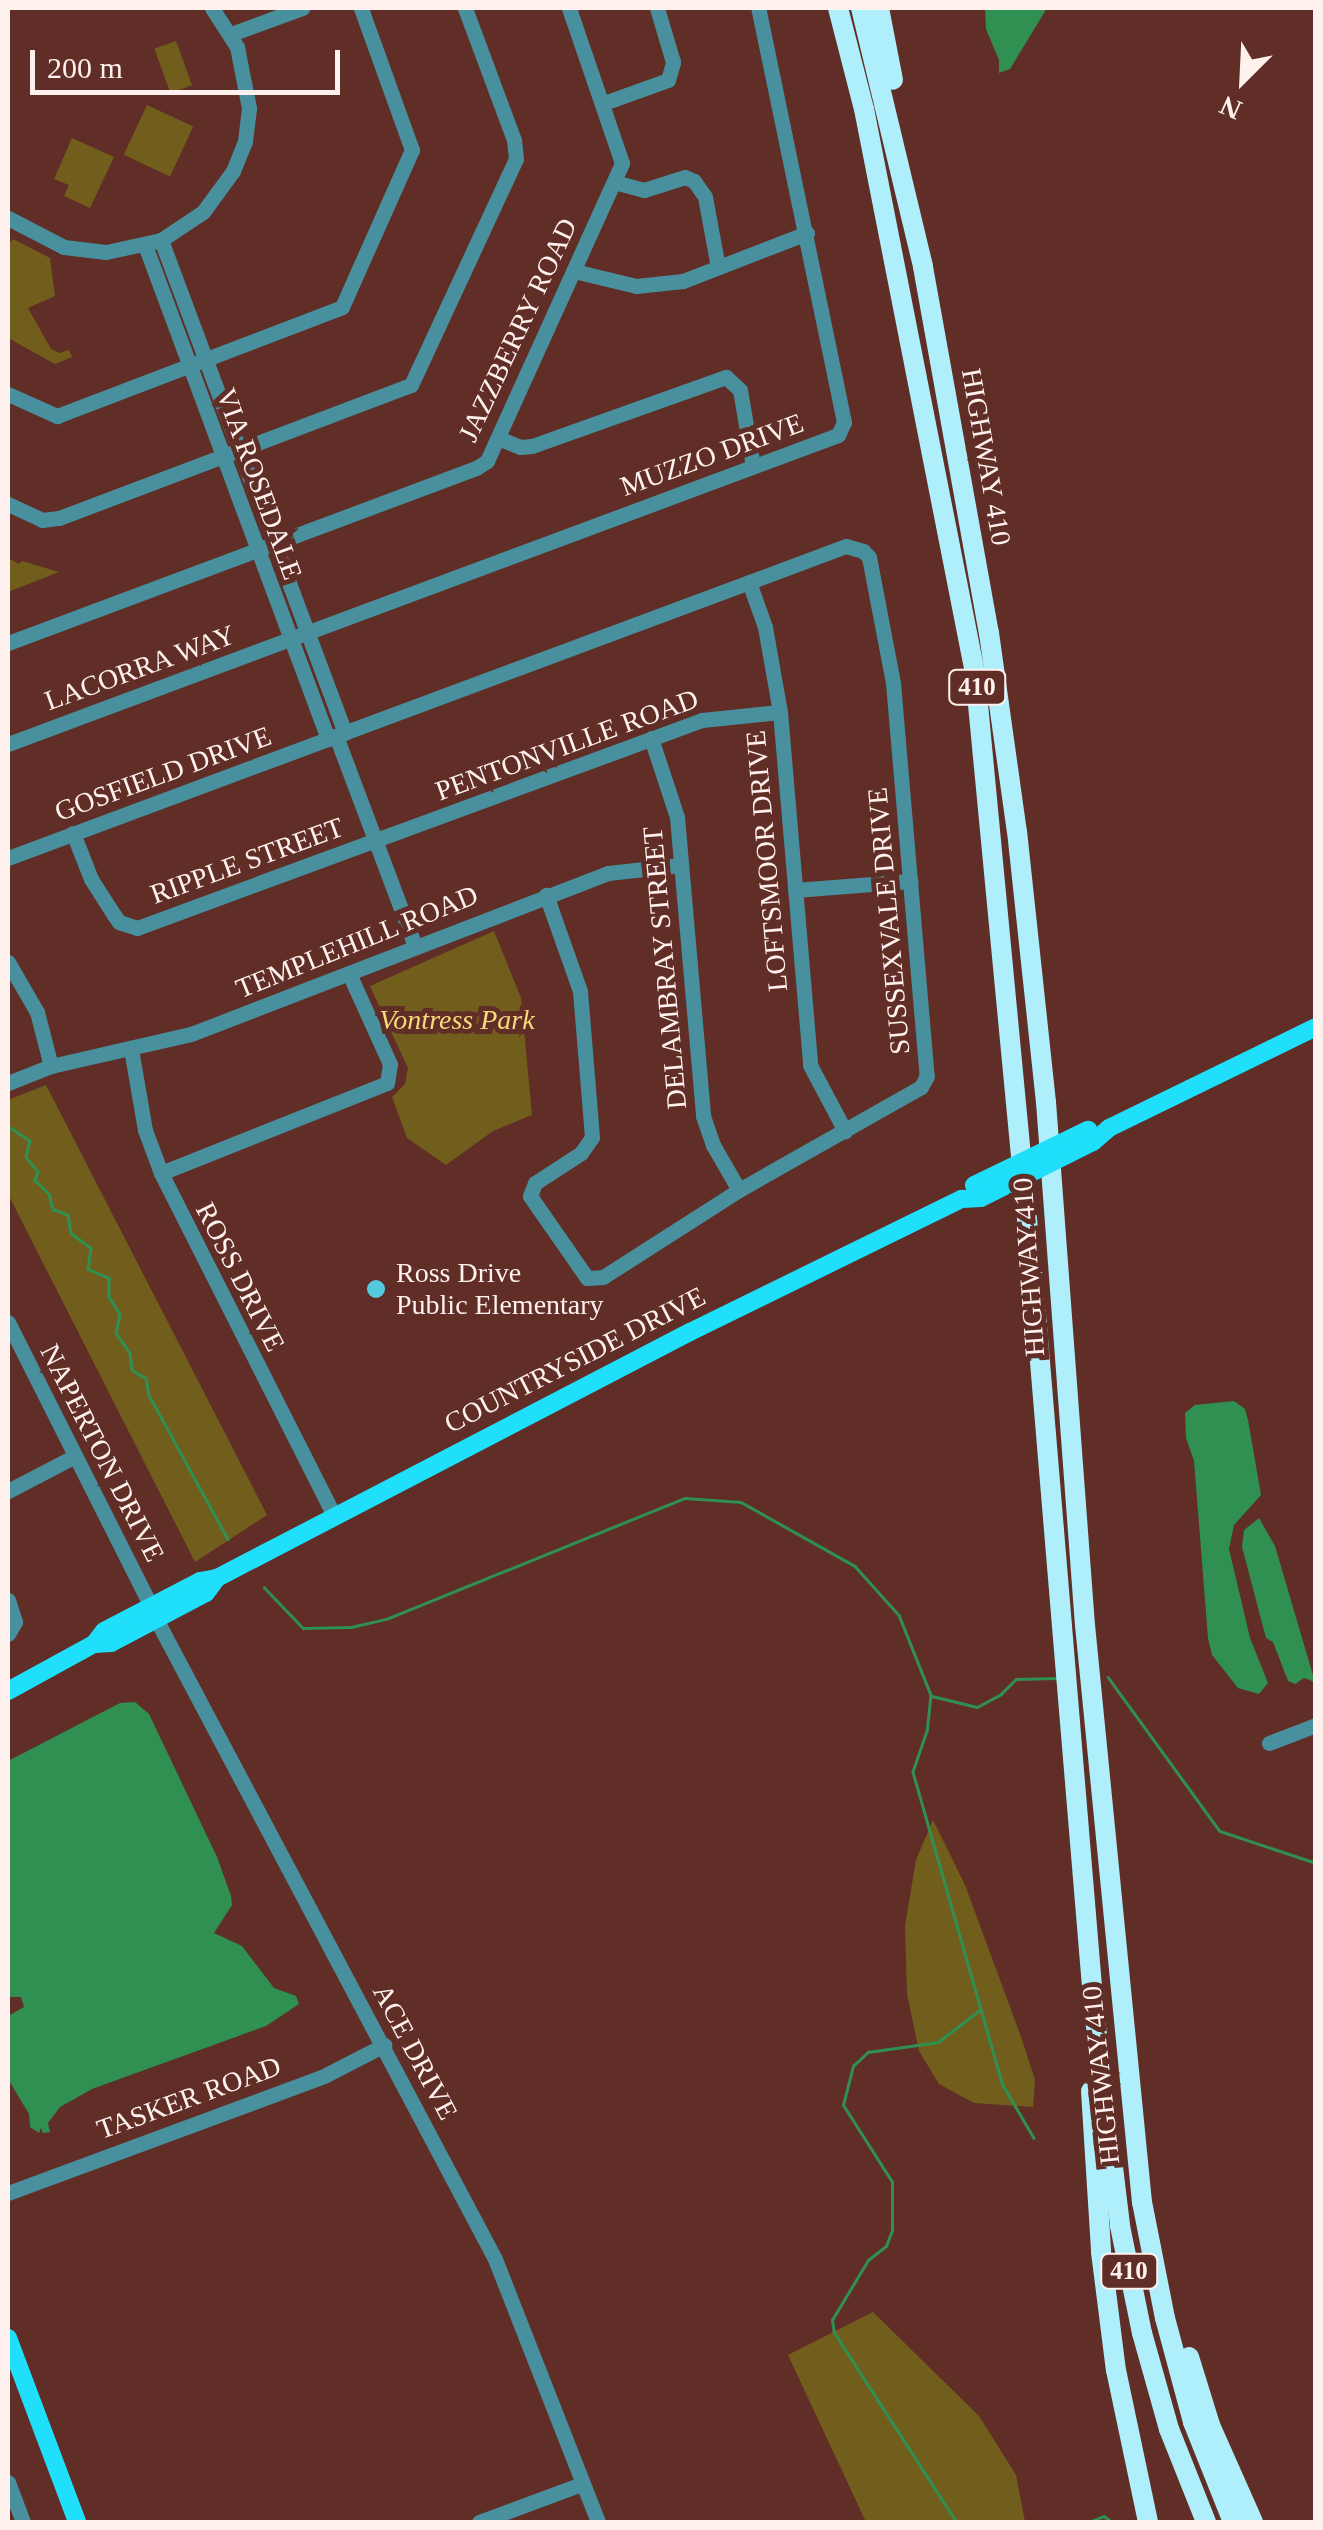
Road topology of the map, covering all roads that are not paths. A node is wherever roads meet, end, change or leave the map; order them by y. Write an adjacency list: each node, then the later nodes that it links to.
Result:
1 (212, 8): 12 (street)
2 (302, 8): 12 (street)
3 (361, 8): 22 (street)
4 (464, 8): 25 (street)
5 (656, 8): 13 (street)
6 (758, 8): 18 (street, MUZZO DRIVE)
7 (825, 8): 14 (highway)
8 (838, 8): 14 (highway, HIGHWAY 410 / 410)
9 (861, 8): 15 (highway, HIGHWAY 410 / 410)
10 (878, 8): 15 (highway)
11 (576, 9): 13 (street, JAZZBERRY ROAD)
12 (232, 34): 19 (street)
13 (604, 102): 16 (street, JAZZBERRY ROAD)
14 (864, 108): 67 (highway, HIGHWAY 410 / 410)
15 (902, 161): 69 (highway, HIGHWAY 410 / 410)
16 (614, 182): 20 (street); 21 (street, JAZZBERRY ROAD)
17 (8, 218): 19 (street)
18 (807, 233): 20 (street); 27 (street, MUZZO DRIVE)
19 (153, 243): 22 (street, VIA ROSEDALE)
20 (718, 267): 21 (street)
21 (574, 271): 24 (street, JAZZBERRY ROAD)
22 (198, 364): 23 (street); 25 (street, VIA ROSEDALE); 26 (street, VIA ROSEDALE)
23 (8, 394)
24 (498, 438): 27 (street); 29 (street, JAZZBERRY ROAD)
25 (239, 451): 26 (street); 29 (street, VIA ROSEDALE)
26 (223, 457): 28 (street); 30 (street, VIA ROSEDALE)
27 (753, 466): 32 (street, MUZZO DRIVE)
28 (8, 504)
29 (274, 544): 30 (street, JAZZBERRY ROAD); 32 (street, VIA ROSEDALE)
30 (257, 550): 33 (street, VIA ROSEDALE); 34 (street, JAZZBERRY ROAD)
31 (749, 582): 35 (street, LOFTSMOOR DRIVE); 36 (street, SUSSEXVALE DRIVE); 43 (street, SUSSEXVALE DRIVE)
32 (306, 633): 33 (street, MUZZO DRIVE); 36 (street, VIA ROSEDALE)
33 (290, 639): 36 (street, VIA ROSEDALE); 38 (street, LACORRA WAY)
34 (8, 643)
35 (780, 712): 37 (street, PENTONVILLE ROAD); 44 (street, LOFTSMOOR DRIVE)
36 (336, 736): 39 (street, GOSFIELD DRIVE); 40 (street)
37 (651, 738): 40 (street, PENTONVILLE ROAD); 42 (street, DELAMBRAY STREET)
38 (8, 744)
39 (73, 833): 40 (street, RIPPLE STREET); 41 (street, GOSFIELD DRIVE)
40 (375, 840): 46 (street)
41 (8, 858)
42 (681, 865): 45 (street, TEMPLEHILL ROAD); 55 (street, DELAMBRAY STREET)
43 (911, 881): 44 (street); 53 (street, SUSSEXVALE DRIVE)
44 (795, 890): 53 (street, LOFTSMOOR DRIVE)
45 (546, 895): 46 (street, TEMPLEHILL ROAD); 55 (street, SUSSEXVALE DRIVE)
46 (415, 946): 48 (street, TEMPLEHILL ROAD)
47 (8, 962): 51 (street)
48 (350, 976): 50 (street, TEMPLEHILL ROAD); 54 (street)
49 (1316, 1027): 60 (main road, COUNTRYSIDE DRIVE, bridge)
50 (132, 1049): 51 (street, TEMPLEHILL ROAD); 54 (street, ROSS DRIVE)
51 (51, 1066): 52 (street, TEMPLEHILL ROAD)
52 (8, 1084)
53 (845, 1131): 55 (street, SUSSEXVALE DRIVE)
54 (161, 1174): 60 (street, ROSS DRIVE)
55 (739, 1190)
56 (8, 1322): 57 (street, NAPERTON DRIVE)
57 (13, 1346): 58 (street, NAPERTON DRIVE)
58 (75, 1456): 59 (street); 62 (street, NAPERTON DRIVE)
59 (8, 1491)
60 (334, 1516): 62 (main road, COUNTRYSIDE DRIVE)
61 (8, 1600): 63 (street)
62 (154, 1613): 64 (main road, COUNTRYSIDE DRIVE); 68 (street, ACE DRIVE)
63 (8, 1634)
64 (8, 1691)
65 (1316, 1725): 66 (street)
66 (1268, 1744)
67 (1094, 2010): 78 (highway); 79 (highway, HIGHWAY 410 / 410)
68 (384, 2045): 70 (street, TASKER ROAD); 73 (street, ACE DRIVE)
69 (1133, 2118): 80 (highway, HIGHWAY 410 / 410); 81 (highway)
70 (8, 2193)
71 (8, 2338): 75 (main road)
72 (8, 2482): 74 (street)
73 (582, 2484): 76 (street); 77 (street, ACE DRIVE)
74 (23, 2522)
75 (76, 2522)
76 (478, 2522)
77 (598, 2522)
78 (1148, 2522)
79 (1206, 2522)
80 (1233, 2522)
81 (1252, 2522)

